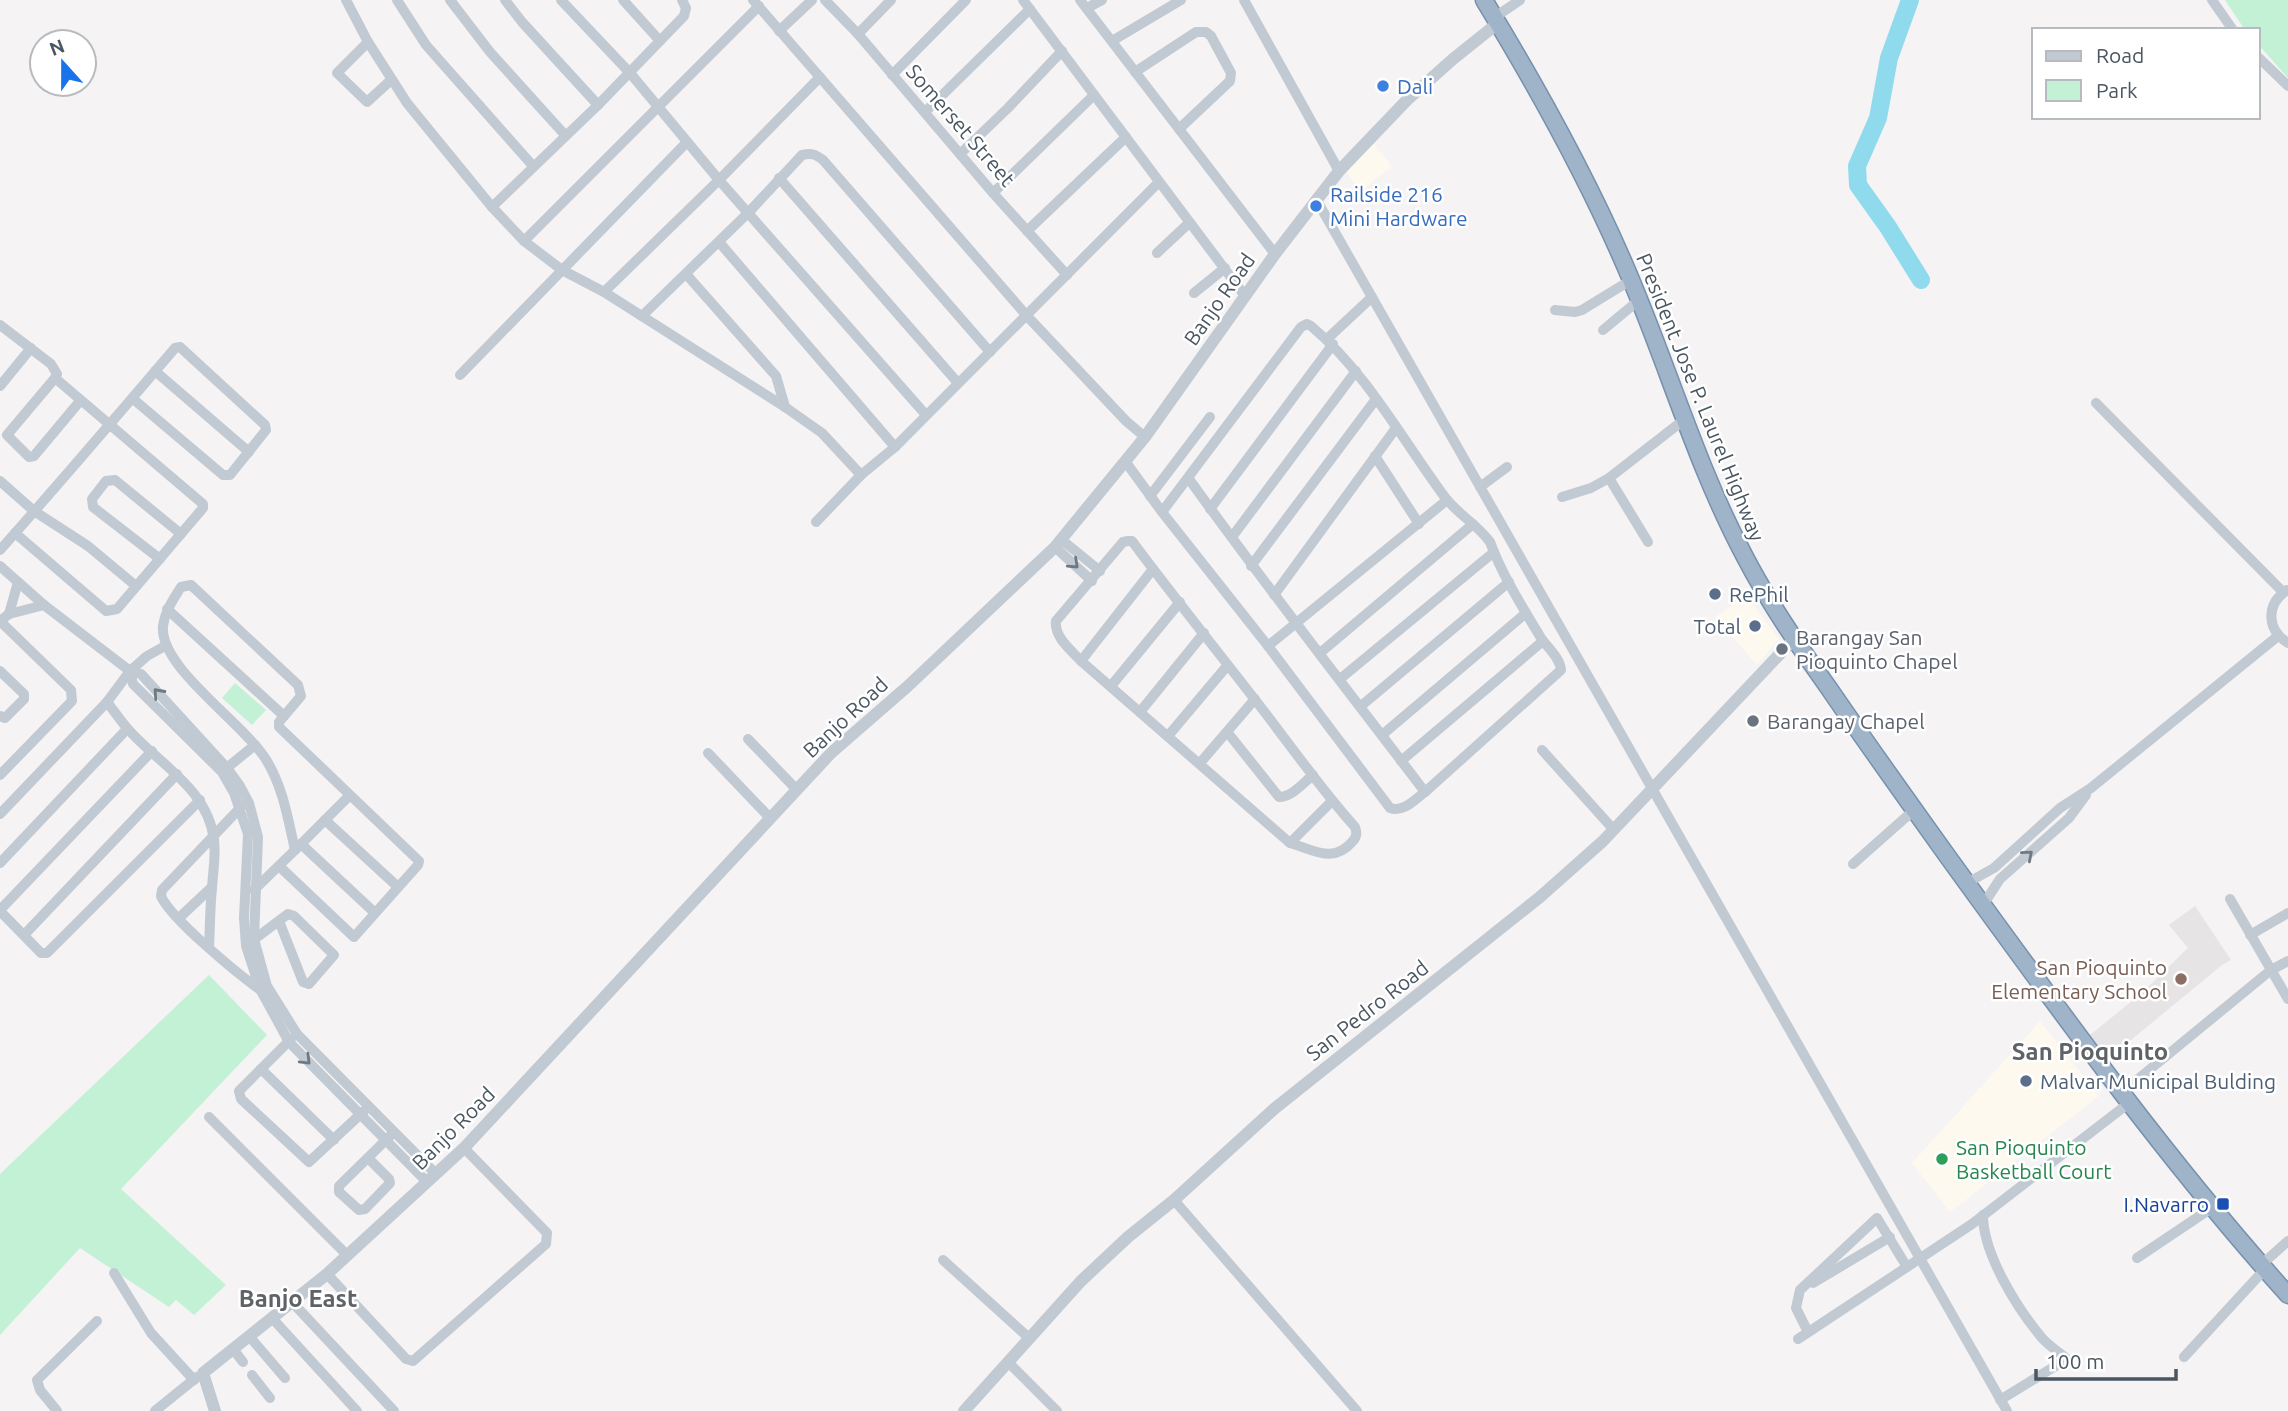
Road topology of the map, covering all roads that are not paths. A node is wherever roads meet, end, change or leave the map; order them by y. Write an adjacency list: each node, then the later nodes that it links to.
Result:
1 (346, 0): 27 (street)
2 (397, 0): 45 (street)
3 (450, 0): 41 (street)
4 (505, 0): 37 (street)
5 (561, 0): 31 (street)
6 (623, 0): 25 (street)
7 (682, 0): 25 (street)
8 (812, 0): 23 (street)
9 (825, 0): 24 (street, Somerset Street)
10 (891, 0): 24 (street)
11 (966, 0): 32 (street)
12 (1102, 0): 20 (street)
13 (1181, 0): 26 (street)
14 (1244, 0): 46 (street)
15 (1484, 0): 21 (highway, President Jose P. Laurel Highway)
16 (1520, 0): 21 (street)
17 (2212, 0): 22 (street)
18 (756, 3): 23 (street); 38 (street)
19 (1027, 4): 28 (street); 39 (street)
20 (1083, 4): 26 (street)
21 (1496, 20): 46 (street, Banjo Road); 64 (highway, President Jose P. Laurel Highway)
22 (2232, 28)
23 (779, 31): 33 (street)
24 (858, 34): 32 (street, Somerset Street)
25 (660, 41): 31 (street)
26 (1112, 41): 30 (street)
27 (368, 42): 34 (street); 34 (street)
28 (1062, 51): 36 (street); 44 (street)
29 (2260, 59): 35 (street)
30 (1135, 72): 40 (street); 40 (street)
31 (630, 73): 37 (street); 38 (street)
32 (892, 75): 39 (street, Somerset Street)
33 (820, 77): 48 (street); 72 (street)
34 (391, 80): 52 (street)
35 (2288, 86)
36 (1094, 94): 42 (street); 50 (street)
37 (598, 105): 41 (street)
38 (659, 108): 43 (street); 56 (street)
39 (926, 111): 44 (street, Somerset Street)
40 (1179, 129): 59 (street)
41 (565, 135): 45 (street)
42 (1126, 137): 49 (street); 55 (street)
43 (687, 142): 48 (street); 61 (street)
44 (960, 154): 50 (street, Somerset Street)
45 (533, 166): 52 (street)
46 (1339, 170): 51 (street, Banjo Road)
47 (779, 178): 53 (street); 77 (street); 83 (street)
48 (719, 180): 53 (street); 65 (street)
49 (1159, 183): 54 (street); 63 (street)
50 (993, 193): 55 (street, Somerset Street)
51 (1316, 200): 59 (street, Banjo Road); 68 (street)
52 (492, 207): 56 (street)
53 (748, 213): 57 (street); 90 (street)
54 (1189, 223): 58 (street); 60 (street)
55 (1027, 231): 63 (street, Somerset Street)
56 (524, 241): 61 (street)
57 (719, 242): 62 (street); 96 (street)
58 (1157, 253)
59 (1275, 254): 67 (street, Banjo Road)
60 (1225, 268): 66 (street); 67 (street)
61 (562, 270): 65 (street); 81 (street)
62 (686, 274): 71 (street); 89 (street)
63 (1067, 275): 72 (street)
64 (1631, 280): 69 (highway, President Jose P. Laurel Highway); 70 (street)
65 (604, 292): 71 (street)
66 (1194, 293)
67 (1245, 296): 95 (street, Banjo Road)
68 (1372, 297): 75 (street); 105 (street)
69 (1639, 300): 74 (street); 92 (highway, President Jose P. Laurel Highway)
70 (1555, 310)
71 (642, 316): 89 (street)
72 (1027, 316): 77 (street); 95 (street)
73 (0, 325): 76 (street)
74 (1603, 330)
75 (1330, 342): 79 (street); 103 (street); 109 (street)
76 (31, 348): 80 (street); 82 (street)
77 (990, 352): 83 (street)
78 (155, 371): 85 (street); 97 (street); 97 (street)
79 (1356, 371): 86 (street); 117 (street)
80 (4, 373): 84 (street)
81 (460, 375)
82 (55, 378): 87 (street); 87 (street)
83 (958, 383): 90 (street)
84 (0, 386)
85 (132, 398): 93 (street); 97 (street)
86 (1376, 399): 94 (street); 123 (street)
87 (80, 401): 93 (street)
88 (2096, 404): 131 (street)
89 (785, 407): 101 (street)
90 (926, 415): 96 (street)
91 (1210, 417): 106 (street)
92 (1685, 419): 102 (street); 141 (highway, President Jose P. Laurel Highway)
93 (109, 425): 110 (street); 116 (street)
94 (1396, 428): 98 (street); 108 (street)
95 (1144, 437): 99 (street, Banjo Road)
96 (895, 447): 101 (street)
97 (248, 452)
98 (1375, 456): 113 (street); 132 (street)
99 (1125, 461): 106 (street); 119 (street, Banjo Road)
100 (1507, 467): 105 (street)
101 (862, 475): 112 (street)
102 (1609, 478): 107 (street); 118 (street)
103 (1189, 479): 109 (street); 111 (street)
104 (0, 481): 110 (street)
105 (1480, 487): 176 (street)
106 (1150, 496): 111 (street)
107 (1562, 497)
108 (1447, 500): 113 (street); 114 (street)
109 (1210, 509): 117 (street)
110 (34, 511): 115 (street); 130 (street)
111 (1162, 512): 145 (street)
112 (816, 522)
113 (1419, 524): 138 (street)
114 (1473, 524): 121 (street); 146 (street)
115 (15, 533): 120 (street); 130 (street)
116 (181, 534): 122 (street); 122 (street)
117 (1232, 537): 123 (street)
118 (1648, 542)
119 (1059, 543): 126 (street); 127 (street, one-way to 127); 175 (street, Banjo Road)
120 (0, 550)
121 (1494, 552): 129 (street); 151 (street)
122 (160, 559): 130 (street)
123 (1251, 565): 132 (street)
124 (0, 566): 128 (street)
125 (1153, 569): 126 (street); 133 (street); 147 (street)
126 (1100, 571): 127 (street)
127 (1092, 581): 147 (street)
128 (18, 582): 134 (street); 137 (street)
129 (1509, 582): 136 (street); 155 (street)
130 (136, 586)
131 (2286, 591): 140 (street)
132 (1274, 595): 138 (street)
133 (1180, 602): 139 (street); 152 (street)
134 (44, 605): 137 (street); 150 (street)
135 (167, 609): 144 (street); 158 (street); 158 (street)
136 (1526, 612): 142 (street); 161 (street)
137 (3, 619): 170 (street)
138 (1295, 624): 145 (street); 146 (street)
139 (1204, 633): 148 (street); 156 (street)
140 (2278, 636): 143 (street); 174 (street)
141 (1794, 639): 176 (street, San Pedro Road); 183 (highway, President Jose P. Laurel Highway)
142 (1543, 641): 168 (street); 177 (street)
143 (2288, 643)
144 (165, 646): 150 (street); 164 (street)
145 (1268, 646): 177 (street)
146 (1320, 653): 151 (street)
147 (1081, 660): 152 (street)
148 (1227, 666): 153 (street); 162 (street)
149 (0, 671): 157 (street)
150 (130, 671): 154 (street); 171 (street)
151 (1340, 679): 155 (street)
152 (1111, 686): 156 (street)
153 (1255, 699): 160 (street); 173 (street)
154 (107, 702): 159 (street); 184 (street)
155 (1361, 706): 161 (street)
156 (1140, 712): 162 (street)
157 (0, 716)
158 (284, 716): 178 (street)
159 (127, 729): 166 (street); 192 (street)
160 (1228, 733): 169 (street); 173 (street)
161 (1381, 735): 168 (street)
162 (1168, 736): 169 (street)
163 (748, 739): 175 (street)
164 (255, 744): 171 (street); 191 (street)
165 (1542, 750): 188 (street)
166 (152, 751): 172 (street); 202 (street)
167 (708, 753): 185 (street)
168 (1401, 761): 177 (street)
169 (1200, 763): 190 (street)
170 (2, 770)
171 (224, 770): 181 (street)
172 (177, 775): 179 (street); 207 (street)
173 (1313, 775): 180 (street)
174 (2091, 789): 182 (street); 186 (street)
175 (797, 790): 185 (street, Banjo Road)
176 (1652, 790): 188 (street, San Pedro Road); 238 (street)
177 (1425, 792)
178 (350, 795): 187 (street); 197 (street)
179 (200, 800): 189 (street); 207 (street)
180 (1332, 801): 190 (street); 190 (street)
181 (244, 805): 189 (street); 198 (street); 199 (street)
182 (2060, 808): 186 (street); 195 (street)
183 (1914, 810): 193 (street); 195 (highway, President Jose P. Laurel Highway)
184 (0, 814)
185 (770, 818): 228 (street, Banjo Road)
186 (2069, 818): 201 (street, one-way to 186)
187 (325, 820): 191 (street); 197 (street)
188 (1614, 830): 232 (street, San Pedro Road)
189 (214, 836): 196 (street); 205 (street)
190 (1290, 843)
191 (298, 847): 194 (street); 203 (street)
192 (0, 863)
193 (1853, 864)
194 (279, 866): 198 (street); 203 (street)
195 (1967, 883): 201 (highway, President Jose P. Laurel Highway)
196 (212, 887): 205 (street); 210 (street)
197 (398, 887): 203 (street)
198 (256, 888): 199 (street); 209 (street)
199 (247, 898): 209 (street)
200 (2230, 899): 208 (street)
201 (1983, 905): 220 (highway, President Jose P. Laurel Highway)
202 (0, 911): 207 (street)
203 (375, 913)
204 (2288, 913): 208 (street)
205 (179, 918): 210 (street)
206 (279, 920): 206 (street); 209 (street)
207 (24, 935)
208 (2250, 935): 212 (street)
209 (250, 942): 213 (street)
210 (209, 947): 213 (street)
211 (2288, 961): 212 (street)
212 (2271, 970): 214 (street); 220 (street)
213 (264, 988): 215 (street); 216 (street)
214 (2288, 999)
215 (297, 1034): 216 (street); 218 (street)
216 (289, 1042): 217 (street); 219 (street, one-way to 219)
217 (261, 1069): 225 (street); 225 (street)
218 (334, 1071): 219 (street); 221 (street)
219 (326, 1080): 222 (street)
220 (2125, 1098): 233 (highway, President Jose P. Laurel Highway); 234 (street)
221 (369, 1106): 222 (street); 224 (street)
222 (360, 1115): 225 (street); 226 (street)
223 (209, 1117): 237 (street)
224 (394, 1132): 226 (street); 227 (street)
225 (334, 1140)
226 (386, 1140): 229 (street); 230 (street)
227 (405, 1143): 229 (street); 231 (street)
228 (464, 1148): 231 (street, Banjo Road); 244 (street)
229 (396, 1151): 231 (street)
230 (368, 1157): 230 (street)
231 (431, 1178): 237 (street, Banjo Road)
232 (1174, 1200): 252 (street, San Pedro Road); 270 (street)
233 (2213, 1207): 239 (street); 242 (highway, President Jose P. Laurel Highway)
234 (1983, 1215): 238 (street); 262 (street)
235 (1890, 1237): 241 (street); 245 (street); 245 (street)
236 (2288, 1241): 242 (street)
237 (347, 1255): 244 (street, Banjo Road)
238 (1920, 1258): 241 (street); 262 (street)
239 (2137, 1258)
240 (943, 1260): 252 (street)
241 (1907, 1267): 250 (street)
242 (2263, 1267): 246 (highway, President Jose P. Laurel Highway); 255 (street)
243 (114, 1273): 259 (street)
244 (327, 1274): 247 (street, Banjo Road)
245 (1800, 1290): 250 (street)
246 (2288, 1295)
247 (292, 1302): 248 (street, Banjo Road); 267 (street)
248 (272, 1318): 251 (street, Banjo Road); 266 (street)
249 (97, 1321): 263 (street)
250 (1808, 1332): 253 (street)
251 (248, 1336): 254 (street, Banjo Road); 260 (street)
252 (1029, 1338): 257 (street, San Pedro Road)
253 (1798, 1339)
254 (233, 1349): 256 (street); 259 (street, Banjo Road)
255 (2184, 1357)
256 (243, 1362)
257 (1008, 1362): 268 (street, San Pedro Road); 269 (street)
258 (252, 1375): 261 (street)
259 (199, 1376): 264 (street); 265 (street)
260 (285, 1378)
261 (270, 1398)
262 (2000, 1400): 271 (street)
263 (58, 1411)
264 (155, 1411)
265 (215, 1411)
266 (357, 1411)
267 (394, 1411)
268 (964, 1411)
269 (1057, 1411)
270 (1357, 1411)
271 (2007, 1411)

